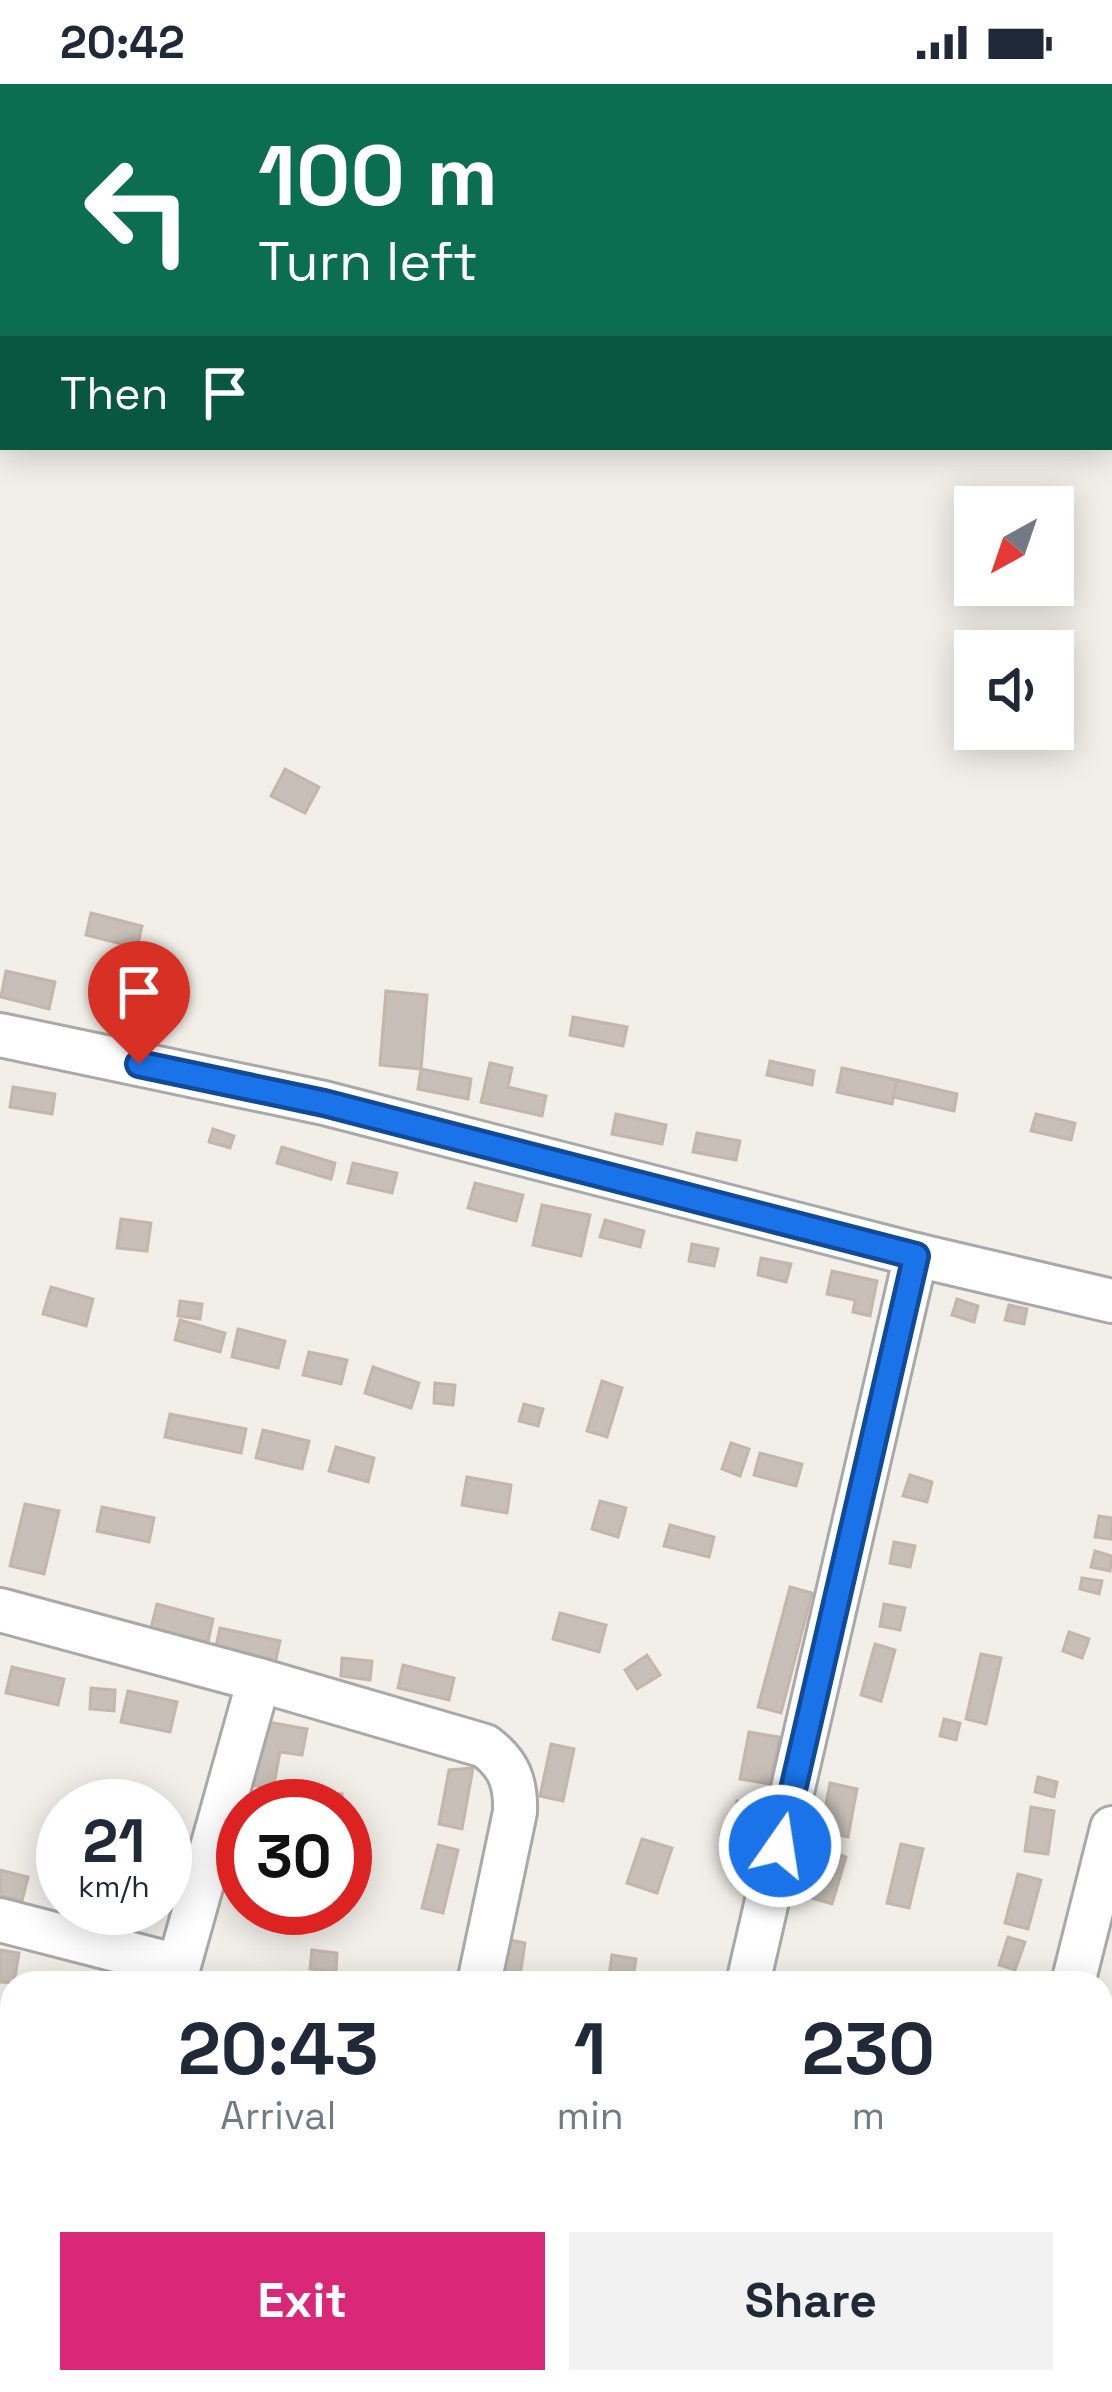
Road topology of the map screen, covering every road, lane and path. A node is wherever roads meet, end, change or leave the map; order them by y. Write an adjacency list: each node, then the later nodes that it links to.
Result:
1 (0, 1035): 2 (street)
2 (916, 1256): 3 (street); 11 (street)
3 (1112, 1301)
4 (0, 1610): 5 (street)
5 (260, 1680): 9 (street); 10 (street)
6 (1110, 1851): 12 (street)
7 (0, 1920): 8 (street)
8 (166, 1971)
9 (177, 1971)
10 (482, 1971)
11 (751, 1971)
12 (1076, 1971)

